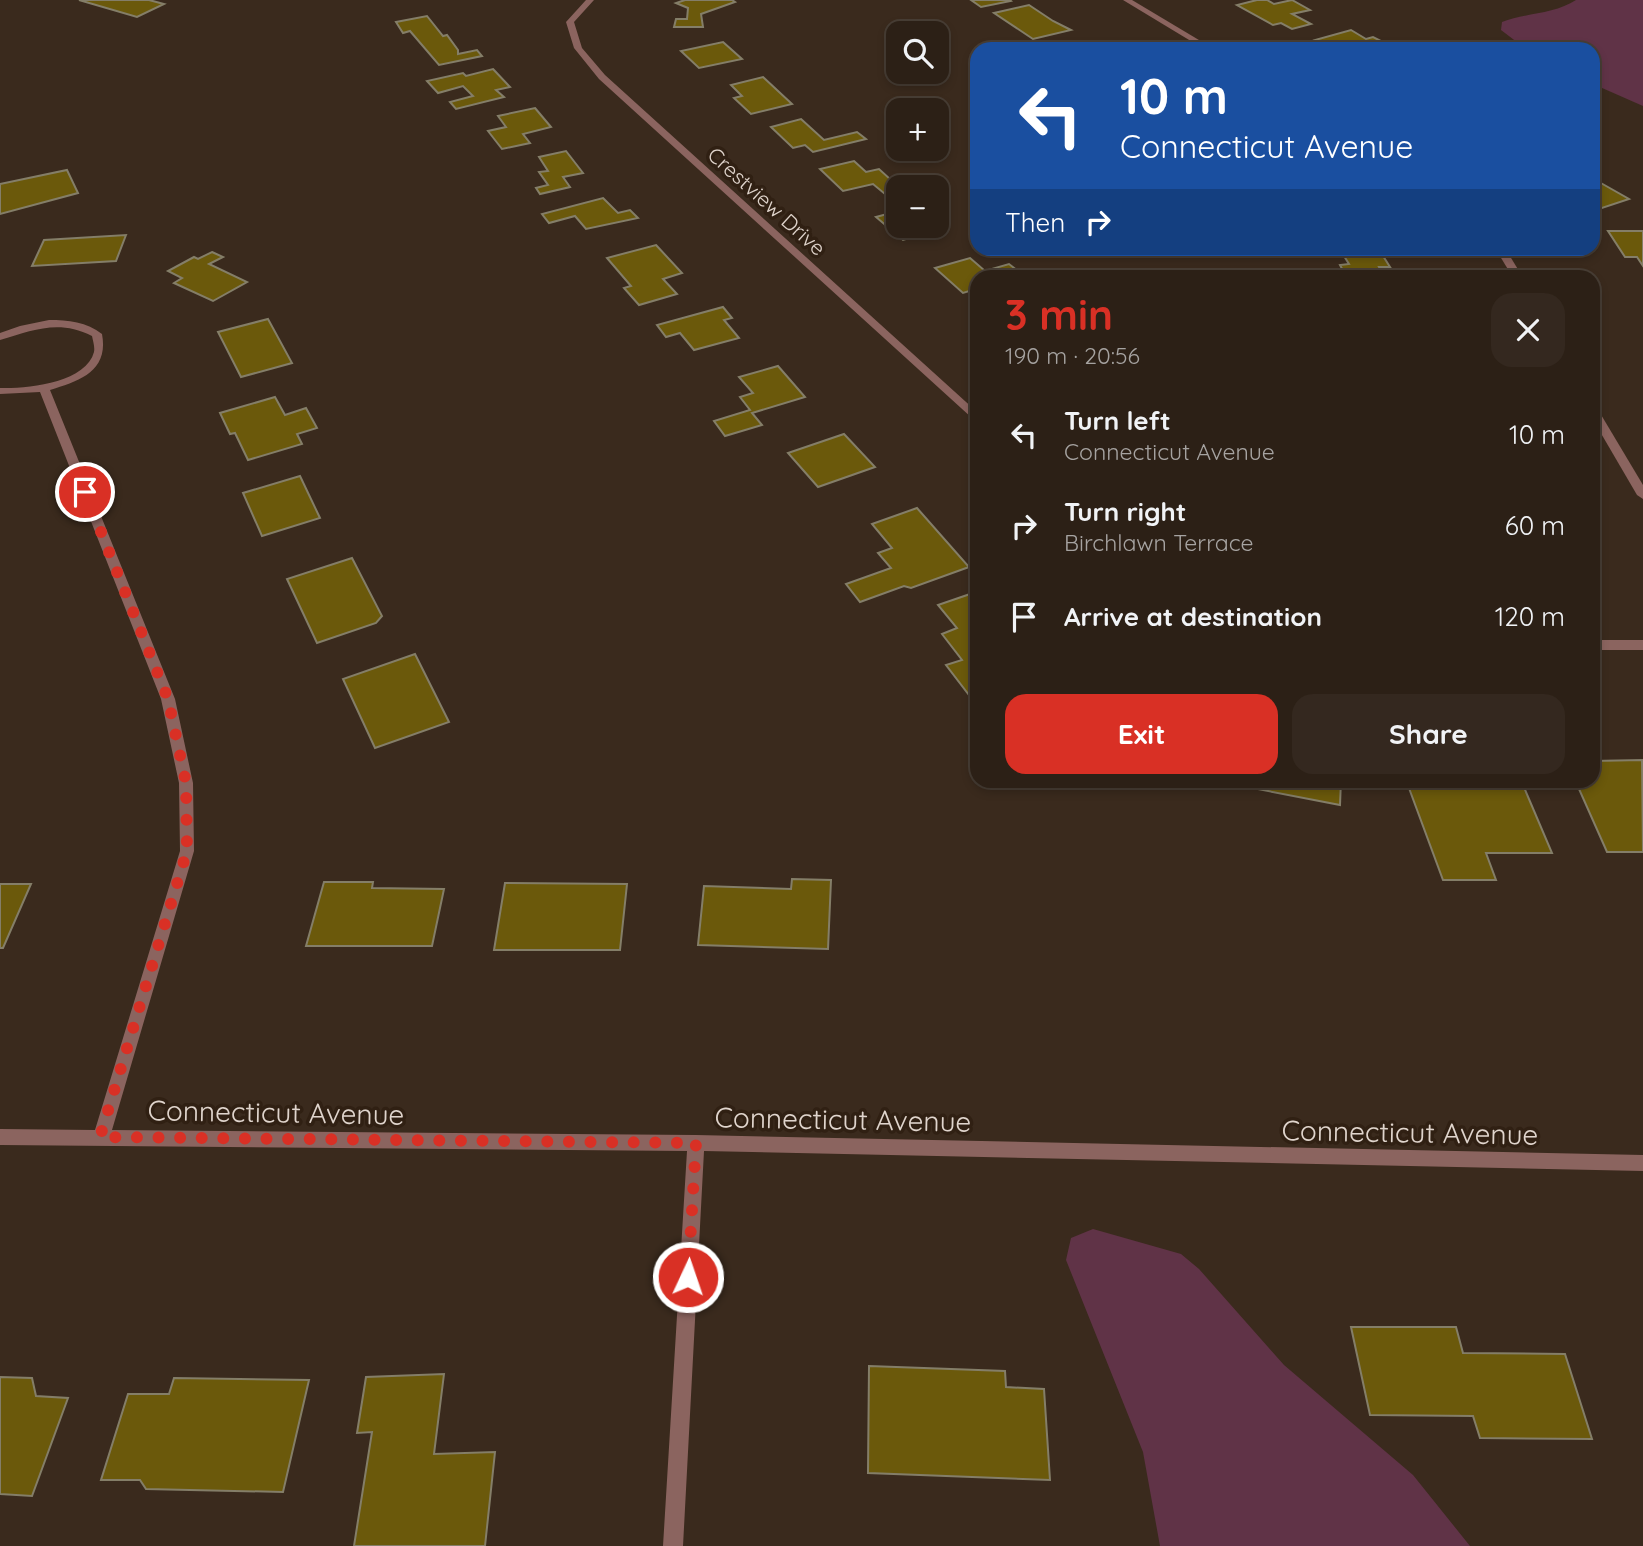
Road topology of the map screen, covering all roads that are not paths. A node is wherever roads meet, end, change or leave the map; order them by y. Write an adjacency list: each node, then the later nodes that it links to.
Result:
1 (590, 0): 7 (street, Crestview Drive)
2 (1127, 0): 3 (street)
3 (1198, 42)
4 (0, 337): 5 (street)
5 (44, 389): 6 (street); 13 (street)
6 (0, 391)
7 (970, 411)
8 (1600, 422): 9 (street)
9 (1643, 495)
10 (1600, 645): 11 (street)
11 (1643, 645)
12 (0, 1137): 13 (street, Connecticut Avenue)
13 (100, 1137): 14 (street, Connecticut Avenue)
14 (696, 1143): 15 (street, Connecticut Avenue); 16 (street)
15 (1643, 1163)
16 (673, 1546)

